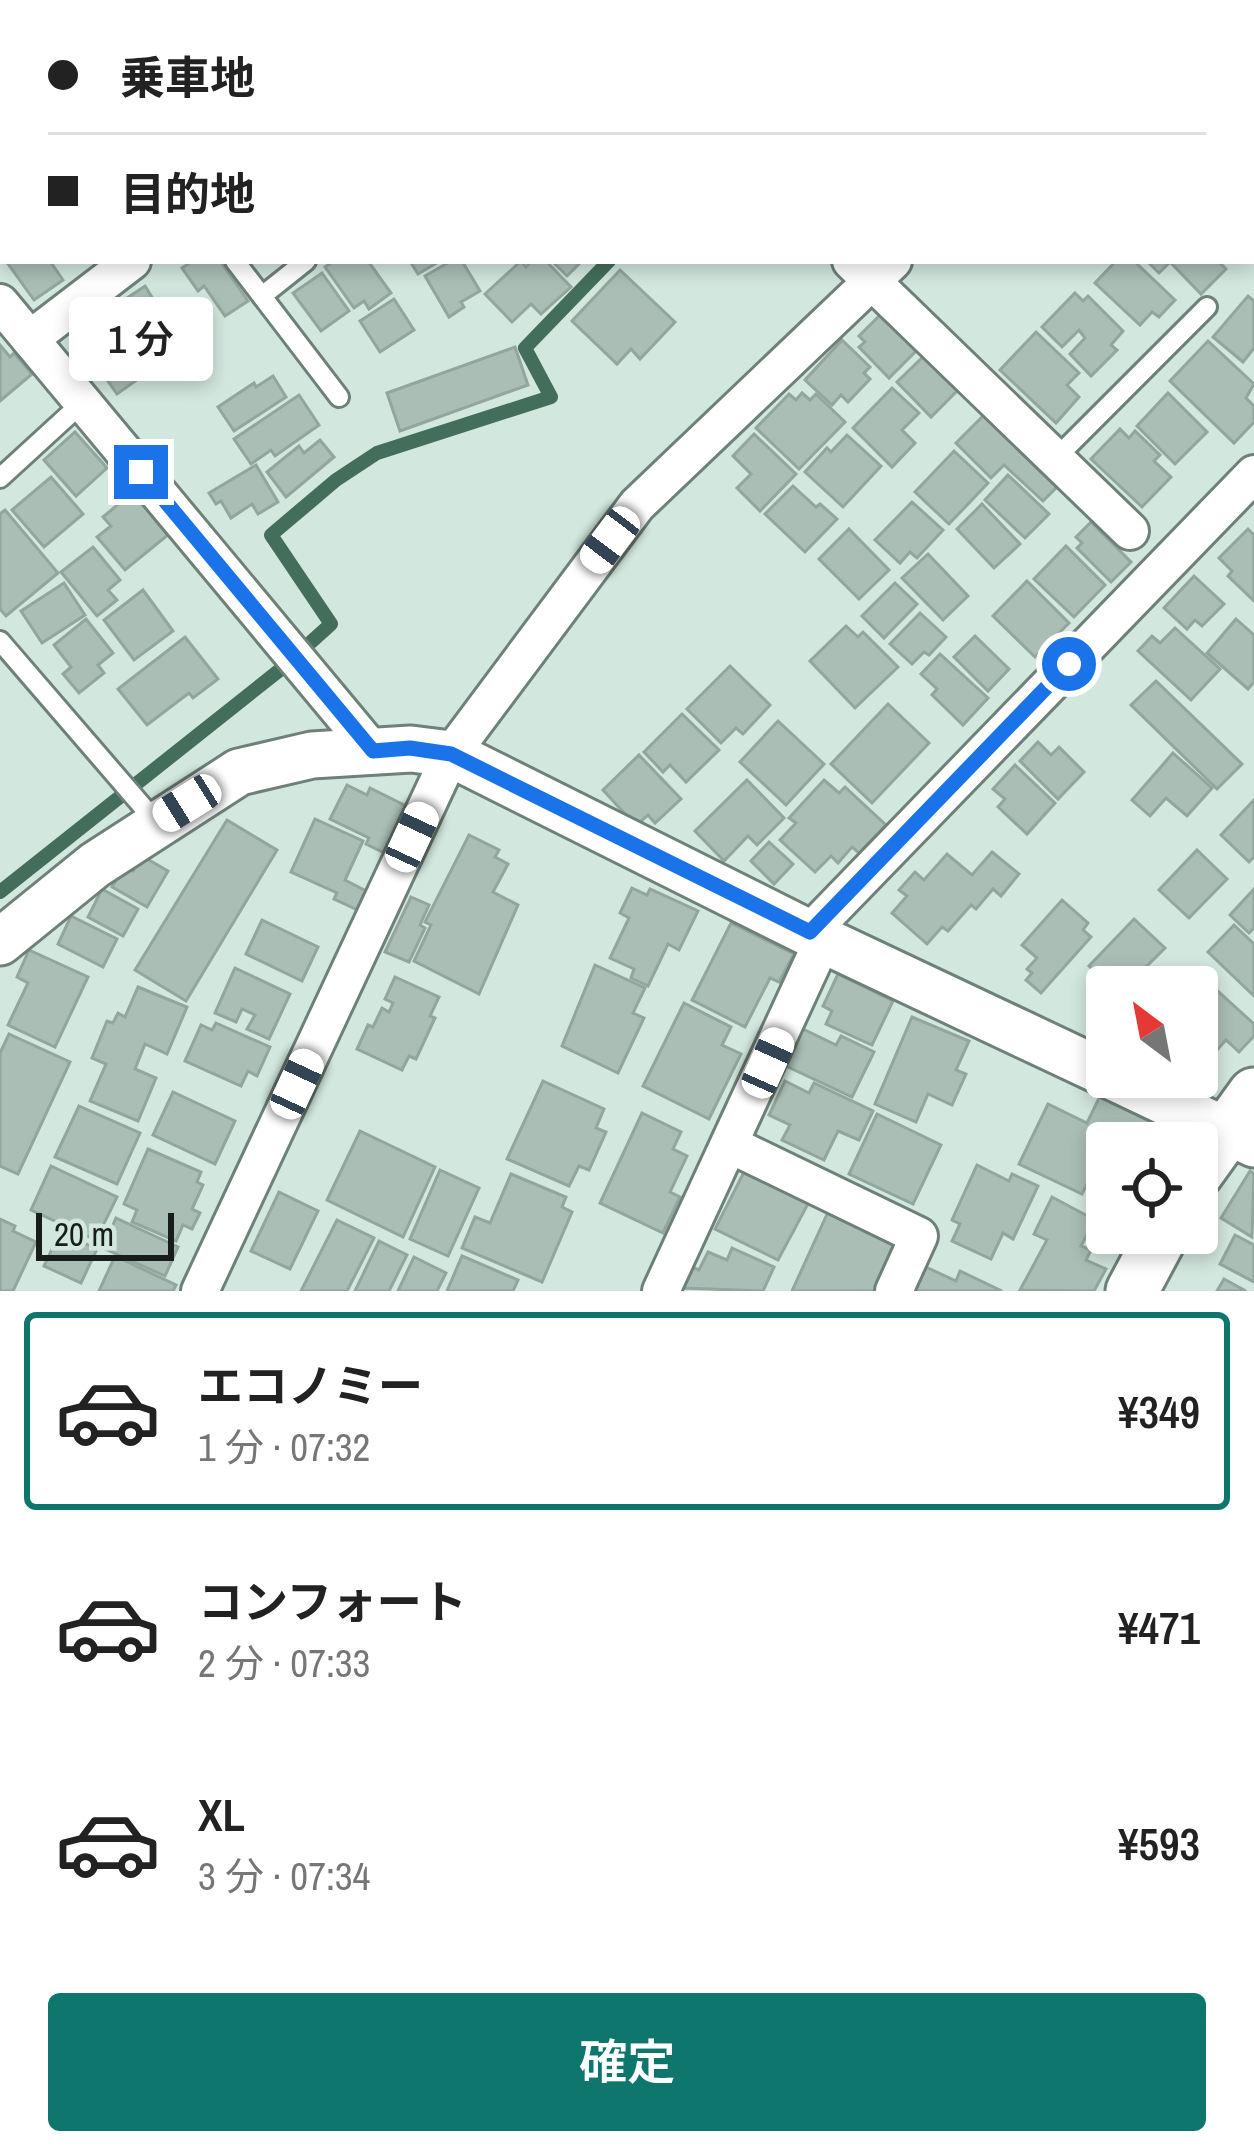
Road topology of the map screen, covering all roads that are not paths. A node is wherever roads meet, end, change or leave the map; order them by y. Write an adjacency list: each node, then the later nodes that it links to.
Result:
1 (128, 264): 8 (street)
2 (237, 264): 5 (lane)
3 (302, 264): 5 (lane)
4 (872, 268): 11 (street); 17 (street)
5 (262, 296): 9 (lane)
6 (0, 303): 8 (street)
7 (1207, 307): 11 (lane)
8 (30, 339): 10 (street)
9 (339, 398)
10 (82, 402): 13 (lane); 16 (street)
11 (1054, 459): 14 (street)
12 (1254, 474): 19 (street)
13 (0, 478)
14 (1130, 531)
15 (0, 640): 18 (lane)
16 (373, 751): 17 (street); 18 (street)
17 (451, 754): 19 (street); 27 (street)
18 (156, 822): 20 (street)
19 (817, 936): 21 (street); 24 (street)
20 (0, 942)
21 (1086, 1065)
22 (1173, 1098): 23 (street)
23 (1244, 1123): 25 (main road)
24 (731, 1145): 28 (street); 29 (street)
25 (1218, 1151)
26 (1152, 1254): 30 (main road)
27 (200, 1291)
28 (661, 1291)
29 (894, 1291)
30 (1132, 1291)

